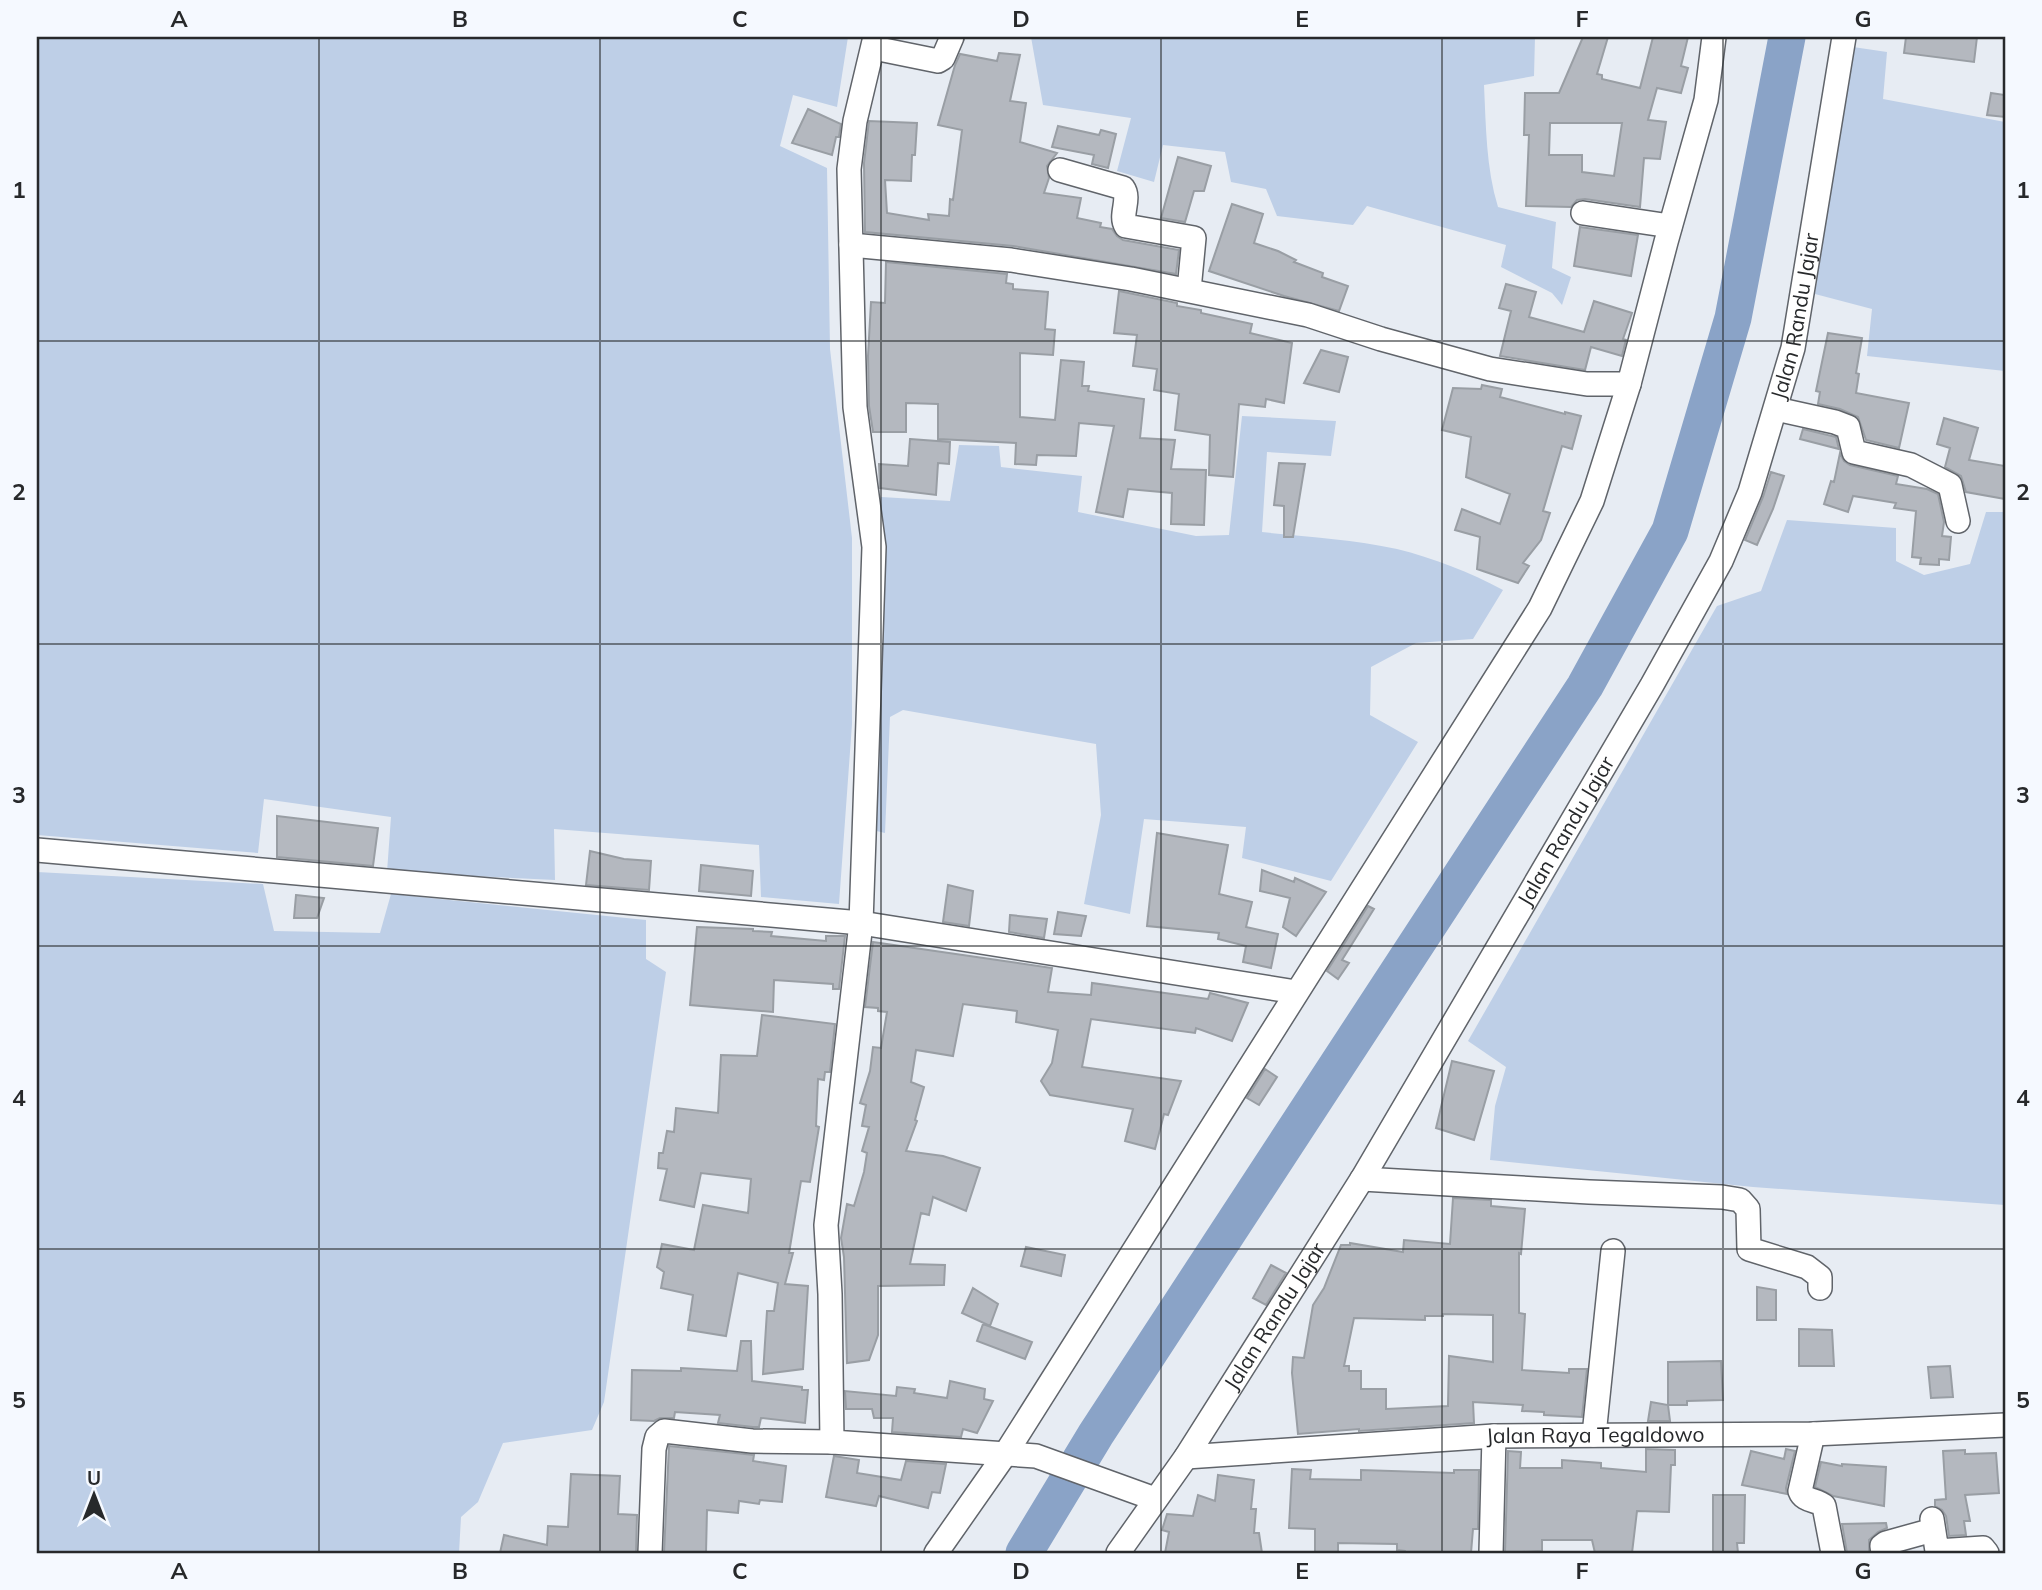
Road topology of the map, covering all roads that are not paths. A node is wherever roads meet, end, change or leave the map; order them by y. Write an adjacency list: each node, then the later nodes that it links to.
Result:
1 (952, 37): 4 (street)
2 (1714, 37): 7 (street)
3 (1844, 37): 11 (street, Jalan Randu Jajar)
4 (875, 42): 8 (street)
5 (1059, 170): 9 (street)
6 (1583, 213): 7 (street)
7 (1670, 226): 10 (street)
8 (851, 245): 9 (street); 14 (street)
9 (1189, 289): 10 (street)
10 (1629, 384): 15 (street)
11 (1787, 412): 12 (street); 16 (street, Jalan Randu Jajar)
12 (1958, 521)
13 (37, 850): 14 (street)
14 (861, 923): 15 (street); 23 (street)
15 (1296, 992): 24 (street)
16 (1362, 1179): 18 (street); 25 (street, Jalan Randu Jajar)
17 (1613, 1251): 21 (street)
18 (1820, 1288)
19 (2005, 1425): 20 (street, Jalan Raya Tegaldowo)
20 (1813, 1434): 21 (street, Jalan Raya Tegaldowo); 31 (street)
21 (1594, 1435): 22 (street, Jalan Raya Tegaldowo)
22 (1494, 1436): 25 (street, Jalan Raya Tegaldowo); 30 (street)
23 (832, 1442): 24 (street); 27 (street)
24 (1006, 1452): 26 (street); 28 (street)
25 (1186, 1457): 26 (street, Jalan Randu Jajar)
26 (1155, 1499): 29 (street, Jalan Randu Jajar)
27 (650, 1553)
28 (936, 1553)
29 (1118, 1553)
30 (1491, 1553)
31 (1833, 1553)
32 (1883, 1553): 33 (street)
33 (1987, 1553)

